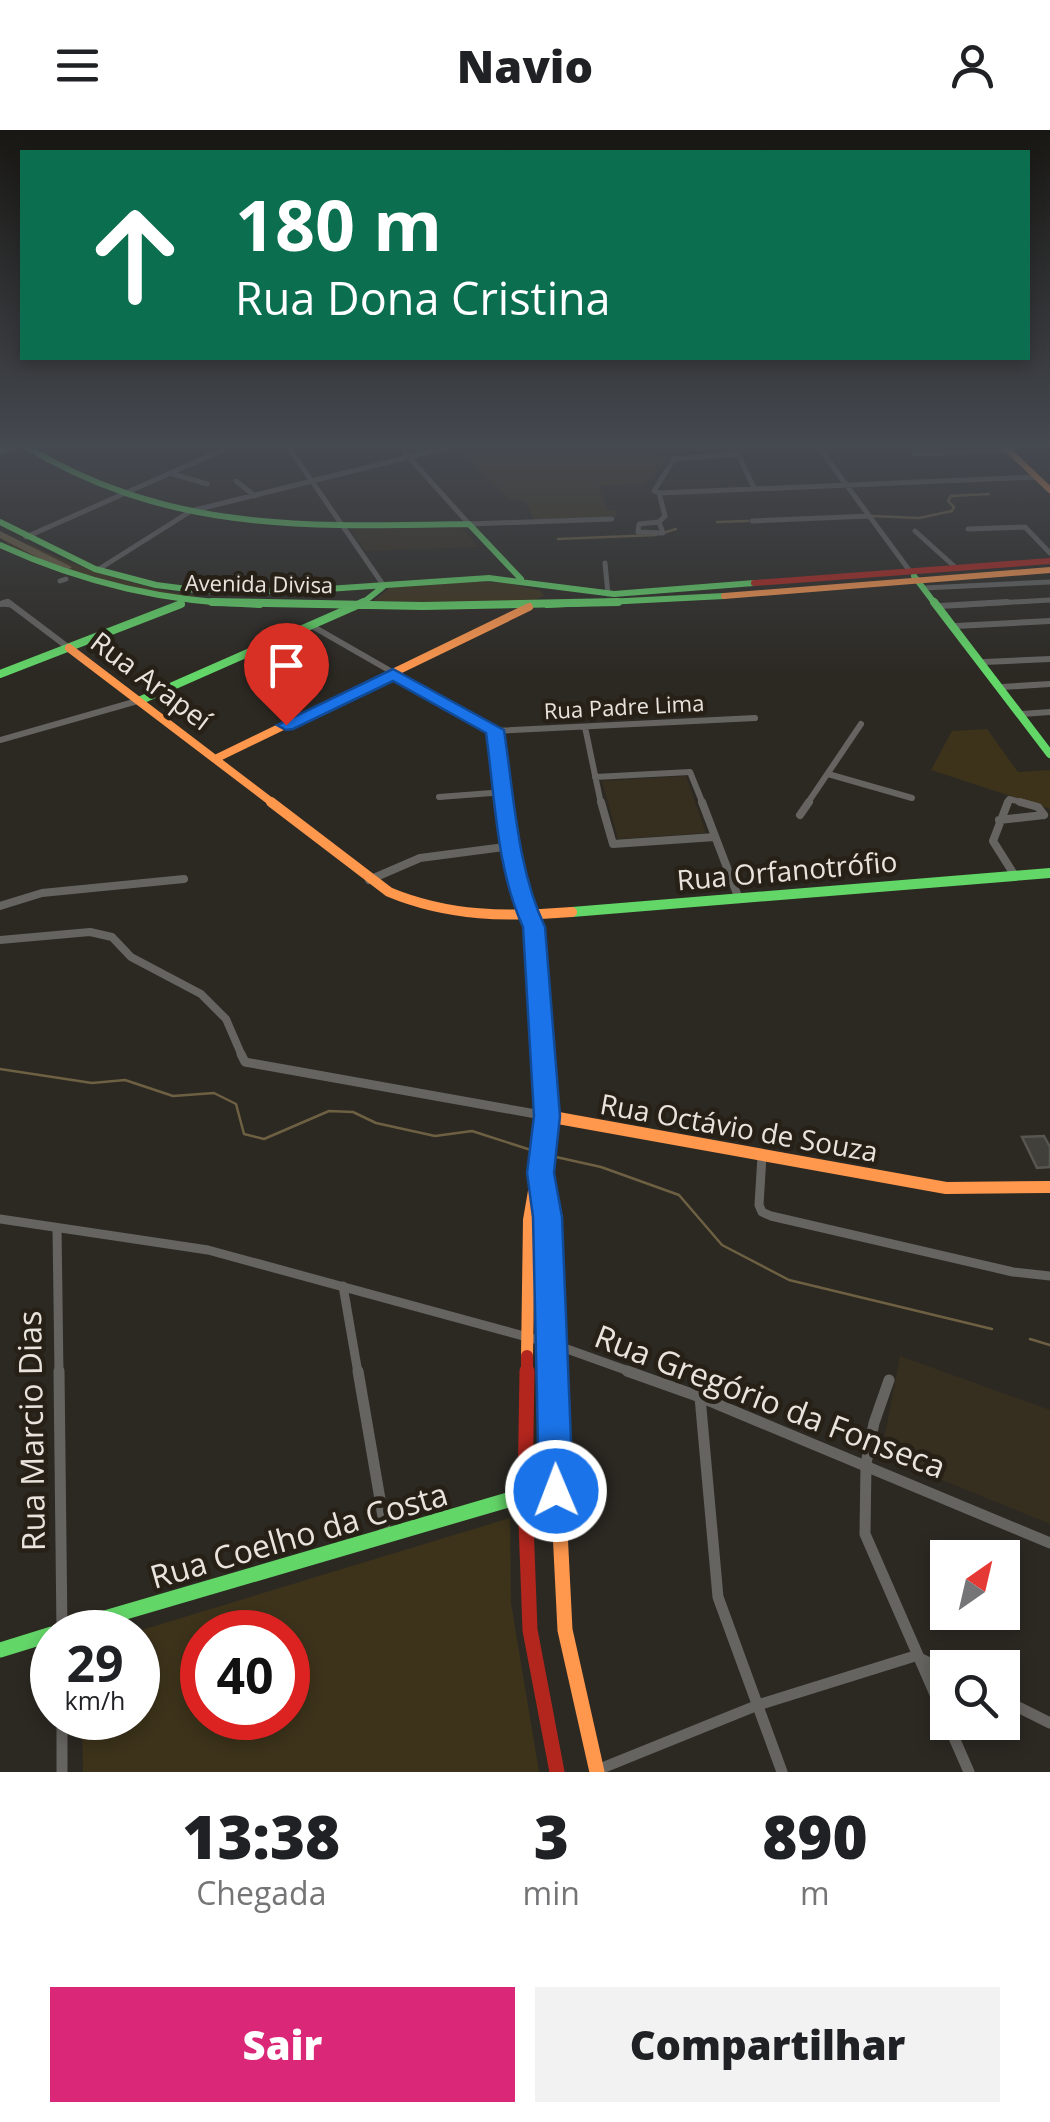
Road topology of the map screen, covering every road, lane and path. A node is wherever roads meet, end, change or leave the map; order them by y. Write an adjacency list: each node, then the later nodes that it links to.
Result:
1 (0, 522): 14 (street, Avenida Divisa)
2 (63, 522): 14 (street)
3 (174, 522): 21 (street)
4 (265, 522): 11 (street)
5 (341, 522): 11 (street)
6 (467, 522): 10 (street)
7 (565, 522): 10 (street)
8 (659, 522): 8 (street)
9 (874, 522): 23 (street)
10 (469, 524): 11 (street); 20 (street)
11 (344, 526): 27 (street)
12 (968, 529): 16 (street)
13 (915, 531): 19 (street)
14 (26, 537): 21 (street, Avenida Divisa)
15 (0, 545): 32 (street, Avenida Divisa)
16 (1050, 553)
17 (1050, 561): 19 (street)
18 (605, 563): 31 (street)
19 (956, 566): 23 (street)
20 (508, 568): 24 (street); 25 (street)
21 (98, 569): 30 (street, Avenida Divisa)
22 (1050, 570): 23 (street)
23 (912, 574): 29 (street); 31 (street, Avenida Divisa); 40 (street, Avenida Divisa)
24 (490, 578): 25 (street, Avenida Divisa); 27 (street, Avenida Divisa)
25 (526, 582): 28 (street, Avenida Divisa)
26 (1050, 582): 29 (street)
27 (384, 586): 30 (street, Avenida Divisa); 37 (street)
28 (542, 587): 31 (street, Avenida Divisa); 40 (street)
29 (924, 588): 38 (street)
30 (218, 594): 35 (street)
31 (608, 594)
32 (154, 600): 35 (street, Avenida Divisa); 41 (street)
33 (1050, 600): 38 (street)
34 (4, 603): 47 (street, Rua Arapeí)
35 (184, 603): 36 (street, Avenida Divisa); 41 (street)
36 (318, 606): 37 (street, Avenida Divisa); 42 (street)
37 (359, 606): 39 (street, Avenida Divisa); 42 (street)
38 (940, 606): 46 (street)
39 (486, 607): 40 (street, Avenida Divisa); 44 (street)
40 (528, 607): 44 (street)
41 (151, 616): 47 (street)
42 (330, 618): 45 (street)
43 (1050, 621): 46 (street)
44 (498, 624): 51 (street)
45 (312, 626): 51 (street); 54 (street)
46 (956, 626): 49 (street)
47 (69, 648): 50 (street); 54 (street, Rua Arapeí)
48 (1050, 659): 49 (street)
49 (984, 662): 53 (street)
50 (0, 674)
51 (393, 674): 60 (street); 63 (street)
52 (1050, 684): 53 (street)
53 (1002, 687): 56 (street)
54 (141, 700): 61 (street); 63 (street, Rua Arapeí)
55 (1050, 712): 56 (street)
56 (1022, 714): 62 (street)
57 (755, 718): 59 (street, Rua Padre Lima)
58 (861, 724): 64 (street)
59 (585, 727): 60 (street, Rua Padre Lima); 65 (street)
60 (495, 730): 66 (street)
61 (0, 740)
62 (1050, 754)
63 (215, 759): 76 (street, Rua Arapeí)
64 (828, 774): 68 (street); 69 (street)
65 (595, 778): 71 (street); 71 (street)
66 (505, 792): 67 (street); 72 (street)
67 (439, 797)
68 (912, 798)
69 (800, 815)
70 (999, 820): 70 (street); 74 (street)
71 (715, 838): 77 (street)
72 (512, 846): 76 (street); 79 (street)
73 (1050, 873): 74 (street, Rua Orfanotrófio)
74 (1015, 876): 77 (street, Rua Orfanotrófio)
75 (184, 879): 78 (street)
76 (369, 880): 79 (street, Rua Arapeí)
77 (739, 900): 79 (street, Rua Orfanotrófio)
78 (0, 906)
79 (528, 916): 81 (street)
80 (0, 940): 81 (street, Rua Octávio de Souza)
81 (547, 1116): 82 (street, Rua Octávio de Souza); 83 (street)
82 (762, 1156): 84 (street, Rua Octávio de Souza); 87 (street)
83 (541, 1167): 89 (street); 90 (street)
84 (1050, 1187)
85 (0, 1219): 86 (street, Rua Gregório da Fonseca)
86 (57, 1228): 88 (street, Rua Gregório da Fonseca); 98 (street, Rua Marcio Dias)
87 (1050, 1276)
88 (343, 1286): 89 (street, Rua Gregório da Fonseca); 96 (street)
89 (525, 1338): 90 (street, Rua Gregório da Fonseca); 95 (street)
90 (552, 1344): 92 (street, Rua Gregório da Fonseca); 94 (street)
91 (889, 1380): 93 (street)
92 (700, 1397): 93 (street, Rua Gregório da Fonseca); 104 (street)
93 (866, 1464): 97 (street, Rua Gregório da Fonseca); 102 (street)
94 (556, 1491): 95 (street, Rua Coelho da Costa); 110 (street)
95 (524, 1496): 96 (street, Rua Coelho da Costa); 109 (street)
96 (386, 1539): 99 (street, Rua Coelho da Costa)
97 (1050, 1542)
98 (58, 1610)
99 (136, 1610)
100 (30, 1641): 101 (street, Rua Coelho da Costa)
101 (0, 1650)
102 (915, 1656): 103 (street); 104 (street); 112 (street)
103 (930, 1663)
104 (758, 1705): 110 (street); 111 (street)
105 (1020, 1709): 106 (street)
106 (1050, 1724)
107 (62, 1740): 108 (street)
108 (62, 1772)
109 (558, 1772)
110 (595, 1772)
111 (782, 1772)
112 (970, 1772)

